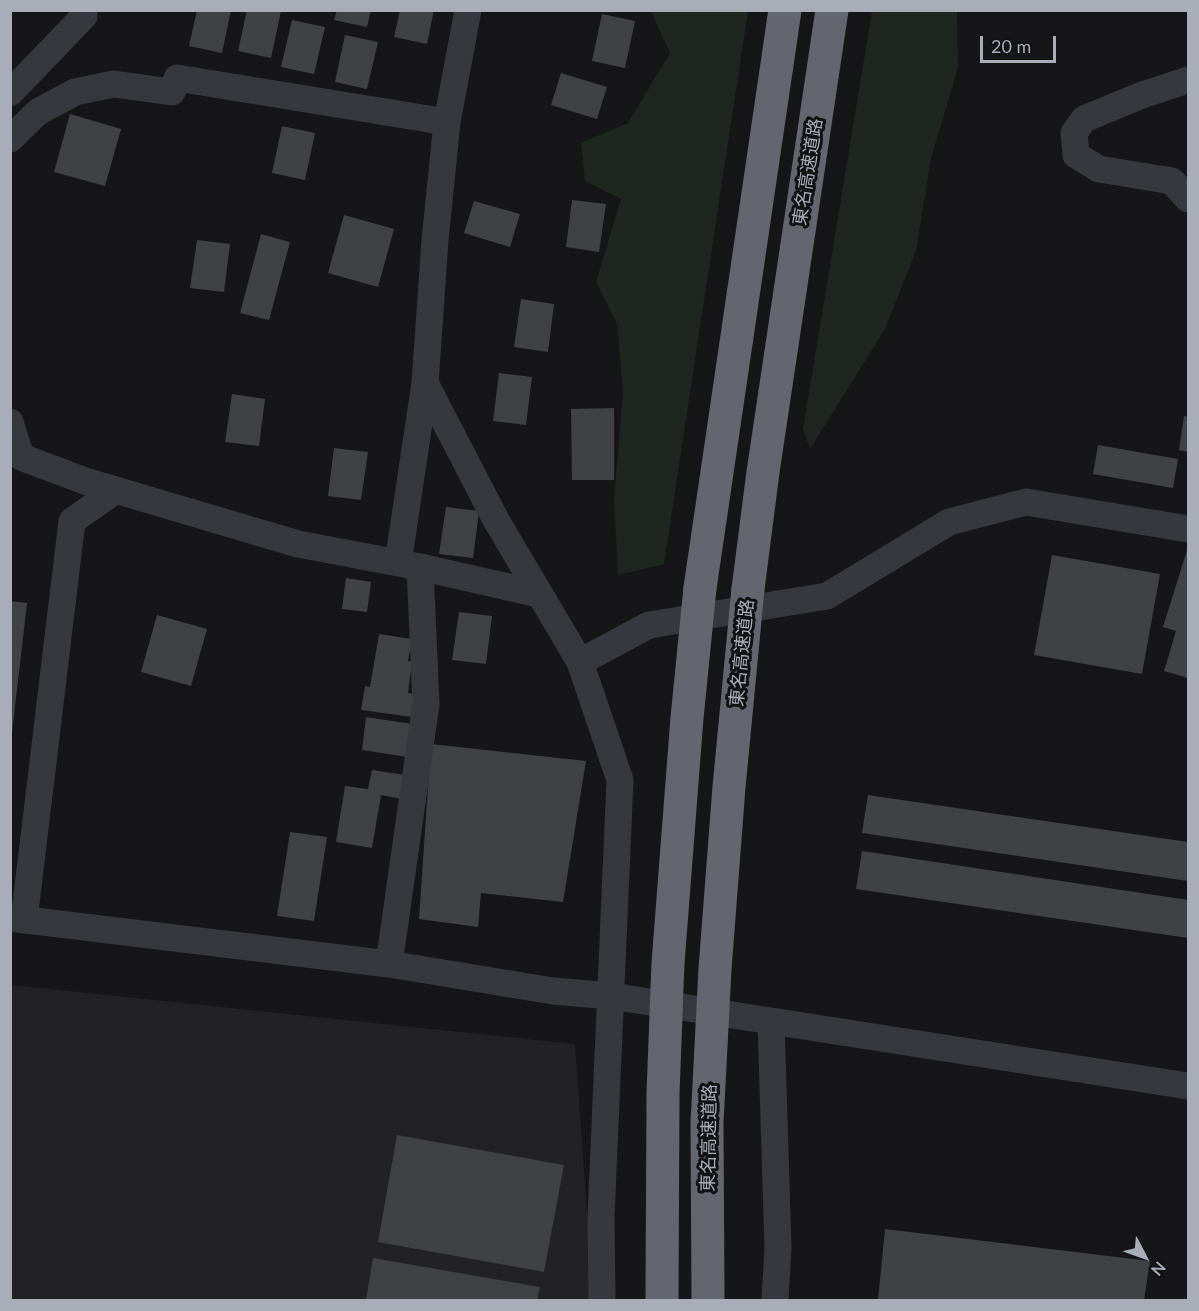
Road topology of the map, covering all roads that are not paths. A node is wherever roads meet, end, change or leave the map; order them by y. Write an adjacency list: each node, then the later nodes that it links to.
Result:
1 (468, 10): 7 (street)
2 (785, 10): 23 (highway, bridge)
3 (832, 10): 24 (highway, 東名高速道路, bridge)
4 (84, 16): 6 (street)
5 (1188, 80): 9 (street)
6 (10, 93)
7 (447, 122): 8 (street); 10 (street)
8 (10, 139)
9 (1188, 199)
10 (425, 383): 14 (street); 15 (street)
11 (10, 422): 12 (street)
12 (116, 490): 14 (street); 17 (street)
13 (1188, 529): 16 (street)
14 (409, 565): 15 (street); 18 (street)
15 (539, 594): 16 (street)
16 (580, 662): 19 (street)
17 (17, 919): 18 (street)
18 (389, 964): 19 (street)
19 (611, 996): 20 (street); 22 (street)
20 (771, 1022): 21 (street); 25 (street)
21 (1188, 1086)
22 (602, 1300)
23 (662, 1300)
24 (708, 1300)
25 (775, 1300)

